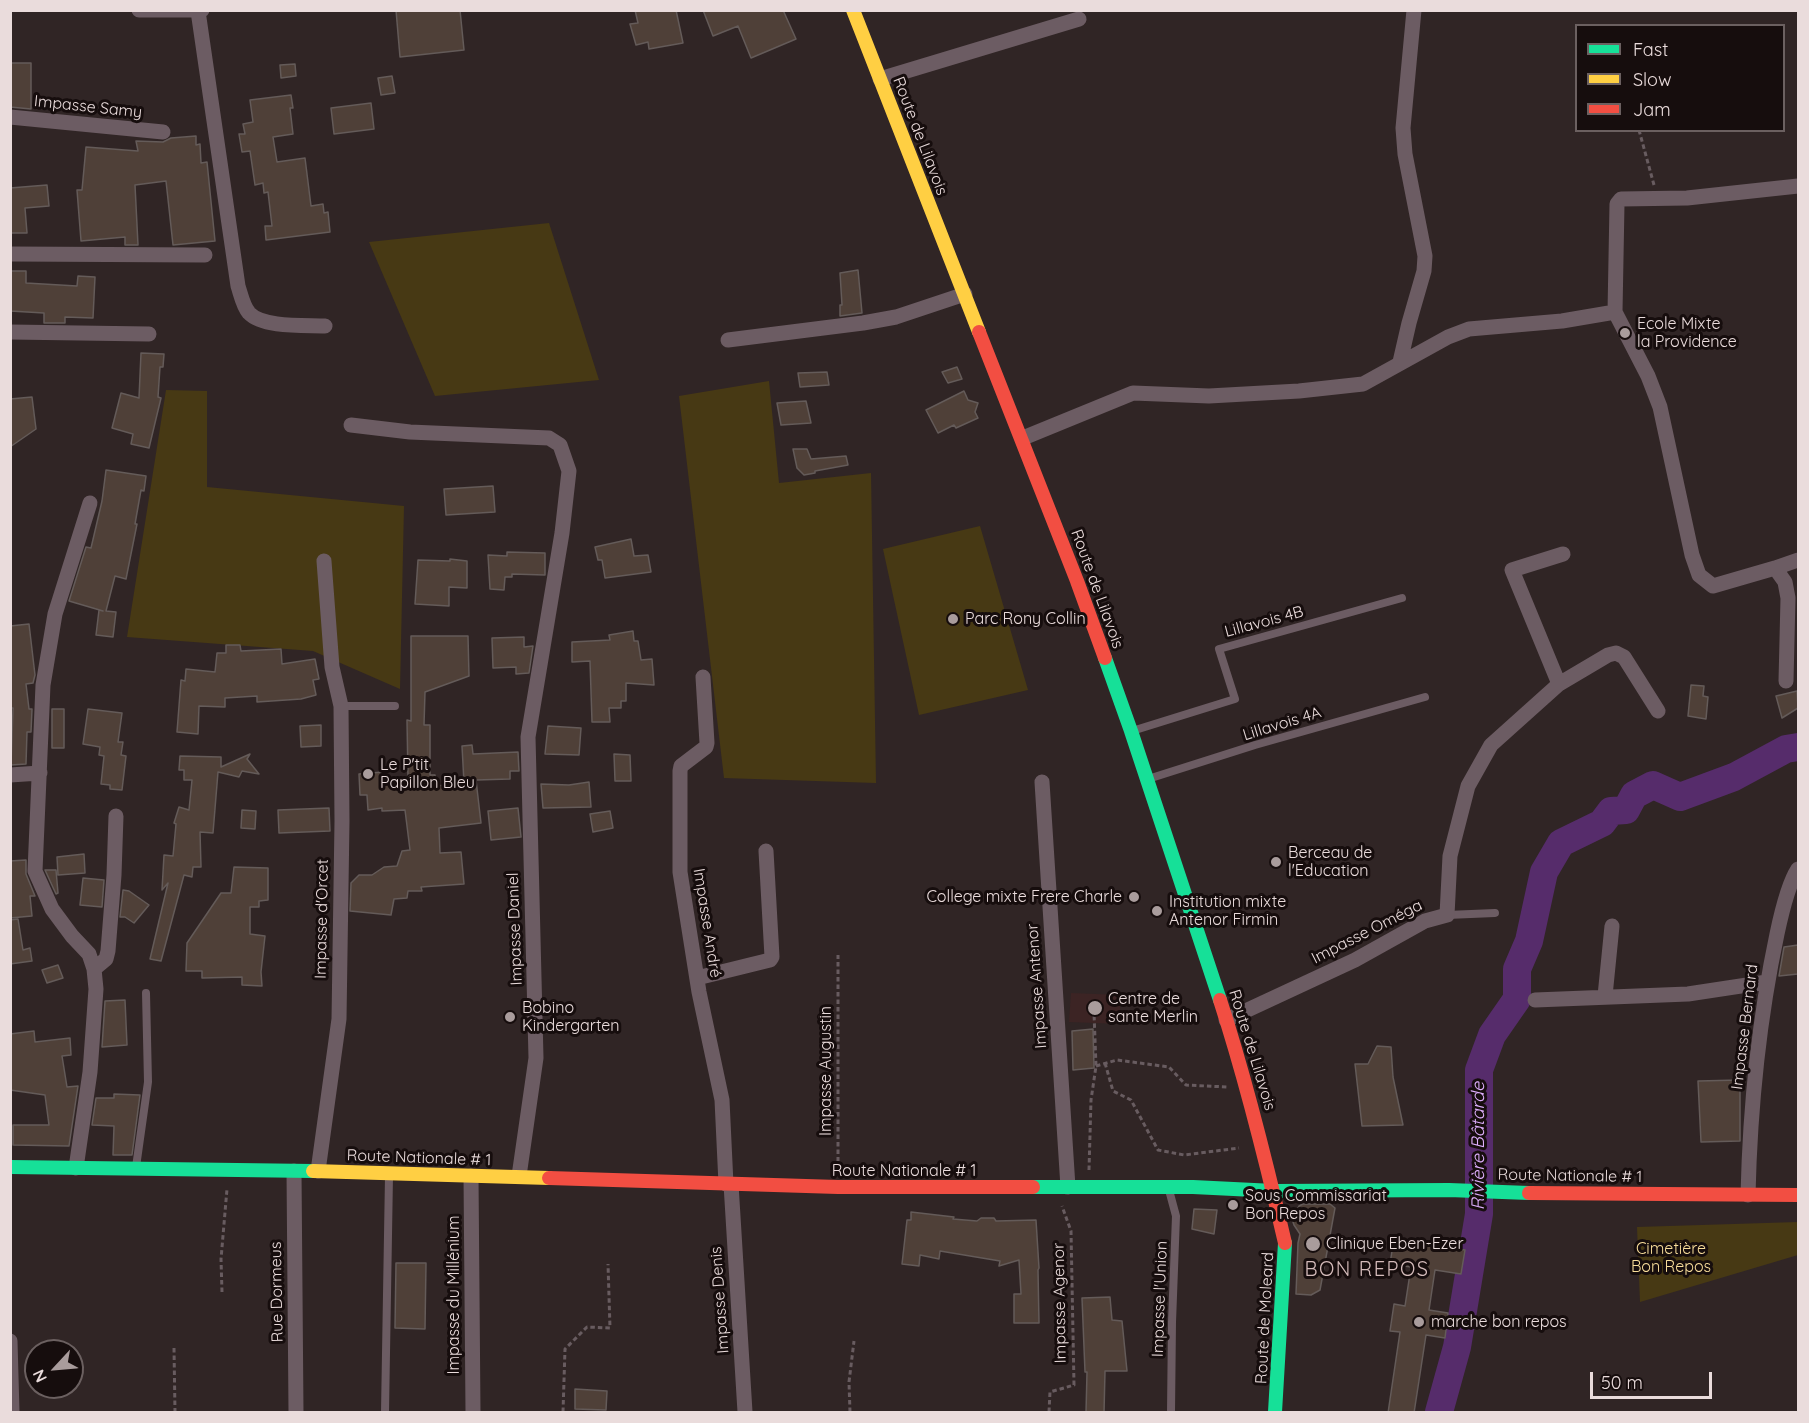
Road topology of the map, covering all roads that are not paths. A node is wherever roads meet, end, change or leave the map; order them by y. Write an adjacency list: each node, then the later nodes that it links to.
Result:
1 (139, 10): 4 (street)
2 (853, 10): 6 (main road, Route de Lilavois)
3 (1414, 10): 18 (street)
4 (200, 11): 14 (street)
5 (1079, 19): 6 (street)
6 (880, 79): 12 (main road, Route de Lilavois)
7 (10, 117): 8 (street, Impasse Samy)
8 (163, 132)
9 (1798, 186): 13 (street)
10 (10, 254): 11 (street)
11 (205, 255)
12 (965, 294): 17 (street); 20 (main road, Route de Lilavois)
13 (1615, 312): 18 (street); 25 (street)
14 (325, 326)
15 (10, 332): 16 (street)
16 (149, 334)
17 (728, 340)
18 (1400, 362): 20 (street)
19 (351, 425): 59 (street, Impasse Daniel)
20 (1023, 438): 34 (main road, Route de Lilavois)
21 (90, 503): 35 (street)
22 (1563, 554): 29 (street)
23 (1798, 560): 25 (street)
24 (324, 561): 31 (street, Impasse d'Orcet)
25 (1775, 568): 28 (street)
26 (1402, 598): 34 (lane, Lillavois 4B)
27 (703, 677): 46 (street, Impasse André)
28 (1786, 681)
29 (1559, 684): 33 (street, Impasse Oméga); 43 (street, Impasse Oméga)
30 (1425, 697): 37 (lane, Lillavois 4A)
31 (341, 706): 32 (lane); 56 (street, Impasse d'Orcet)
32 (395, 706)
33 (1658, 711)
34 (1131, 731): 37 (main road, Route de Lilavois)
35 (40, 772): 36 (street); 45 (street)
36 (10, 775)
37 (1147, 779): 51 (main road, Route de Lilavois)
38 (1042, 782): 61 (street, Impasse Antenor)
39 (116, 816): 45 (street)
40 (766, 851): 46 (street)
41 (1798, 869): 47 (street, Impasse Bernard)
42 (1495, 913): 43 (lane)
43 (1447, 915): 51 (street, Impasse Oméga)
44 (1612, 926): 49 (street)
45 (94, 969): 53 (street)
46 (697, 978): 60 (street, Impasse André)
47 (1767, 982): 49 (street); 64 (street, Impasse Bernard)
48 (146, 993): 54 (lane)
49 (1605, 996): 50 (street)
50 (1535, 1000)
51 (1226, 1020): 63 (main road, Route de Lilavois)
52 (10, 1167): 53 (main road, Route Nationale # 1)
53 (76, 1168): 54 (main road, Route Nationale # 1)
54 (136, 1168): 55 (main road, Route Nationale # 1)
55 (294, 1171): 56 (main road, Route Nationale # 1); 68 (street, Rue Dormeus)
56 (318, 1171): 57 (main road, Route Nationale # 1)
57 (389, 1174): 58 (main road, Route Nationale # 1); 69 (lane)
58 (471, 1176): 59 (main road, Route Nationale # 1); 70 (street, Impasse du Millénium)
59 (519, 1176): 60 (main road, Route Nationale # 1)
60 (728, 1184): 61 (main road, Route Nationale # 1); 71 (street, Impasse Denis)
61 (1062, 1187): 62 (main road, Route Nationale # 1)
62 (1168, 1187): 63 (main road, Route Nationale # 1); 72 (lane, Impasse l'Union)
63 (1274, 1191): 64 (main road, Route Nationale # 1); 73 (main road, Route de Moleard)
64 (1748, 1195): 65 (main road, Route Nationale # 1)
65 (1798, 1195)
66 (10, 1341): 67 (street)
67 (12, 1413)
68 (296, 1413)
69 (385, 1413)
70 (473, 1413)
71 (745, 1413)
72 (1171, 1413)
73 (1275, 1413)

